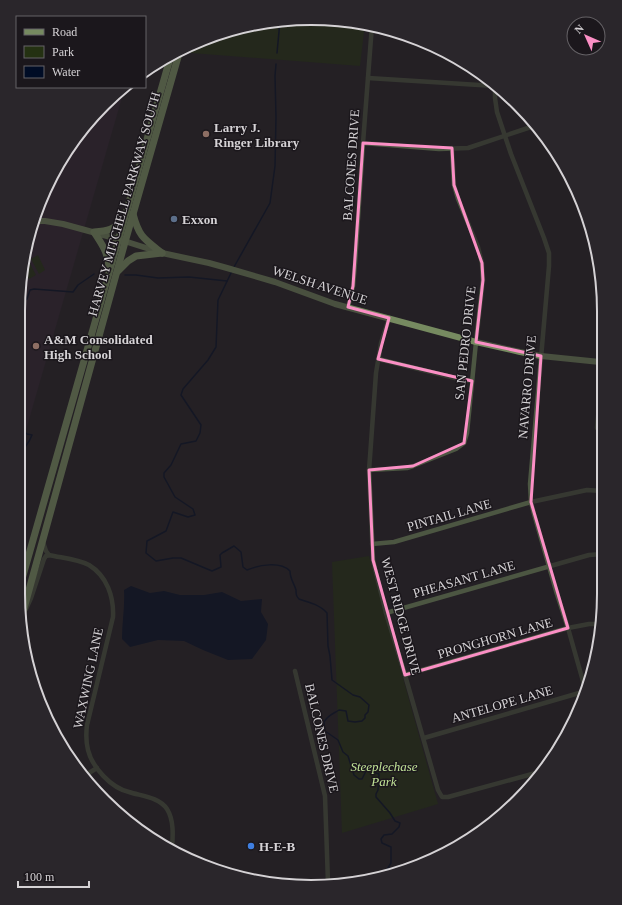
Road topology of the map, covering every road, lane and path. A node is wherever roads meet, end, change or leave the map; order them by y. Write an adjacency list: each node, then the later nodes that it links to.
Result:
1 (372, 31): 6 (street, BALCONES DRIVE)
2 (178, 58): 4 (highway, HARVEY MITCHELL PARKWAY SOUTH)
3 (176, 59): 4 (highway)
4 (177, 62): 13 (highway, HARVEY MITCHELL PARKWAY SOUTH)
5 (168, 63): 14 (highway, HARVEY MITCHELL PARKWAY SOUTH)
6 (368, 78): 7 (street); 11 (street, BALCONES DRIVE)
7 (487, 85)
8 (495, 92): 10 (street, NAVARRO DRIVE)
9 (530, 127): 10 (street)
10 (505, 136): 12 (street); 23 (street, NAVARRO DRIVE)
11 (363, 143): 12 (street); 20 (street, BALCONES DRIVE)
12 (452, 148): 22 (street, SAN PEDRO DRIVE)
13 (133, 214): 17 (highway, HARVEY MITCHELL PARKWAY SOUTH); 18 (highway)
14 (125, 216): 16 (highway); 17 (highway, HARVEY MITCHELL PARKWAY SOUTH)
15 (39, 221): 16 (main road, WELSH AVENUE)
16 (94, 232): 17 (main road, WELSH AVENUE); 19 (highway)
17 (122, 240): 18 (main road, WELSH AVENUE); 19 (highway, HARVEY MITCHELL PARKWAY SOUTH)
18 (162, 254): 19 (highway); 20 (main road, WELSH AVENUE)
19 (113, 272): 30 (highway, HARVEY MITCHELL PARKWAY SOUTH); 35 (highway, HARVEY MITCHELL PARKWAY SOUTH)
20 (348, 307): 21 (main road, WELSH AVENUE)
21 (389, 318): 22 (main road, WELSH AVENUE); 24 (street, WEST RIDGE DRIVE)
22 (476, 342): 23 (main road, WELSH AVENUE); 26 (street, SAN PEDRO DRIVE)
23 (541, 356): 25 (main road, WELSH AVENUE); 29 (street, NAVARRO DRIVE)
24 (378, 359): 26 (street); 27 (street, WEST RIDGE DRIVE)
25 (597, 362)
26 (472, 381): 27 (street, SAN PEDRO DRIVE)
27 (369, 470): 31 (street, WEST RIDGE DRIVE)
28 (597, 491): 29 (street, PINTAIL LANE)
29 (531, 502): 31 (street, PINTAIL LANE); 34 (street, NAVARRO DRIVE)
30 (42, 542): 33 (street); 36 (highway, HARVEY MITCHELL PARKWAY SOUTH)
31 (372, 544): 38 (street, WEST RIDGE DRIVE)
32 (597, 554): 34 (street, PHEASANT LANE)
33 (49, 555): 37 (street); 46 (street, WAXWING LANE)
34 (549, 566): 38 (street, PHEASANT LANE); 40 (street, NAVARRO DRIVE)
35 (25, 570)
36 (25, 603)
37 (26, 610)
38 (386, 613): 42 (street, WEST RIDGE DRIVE)
39 (595, 624): 40 (street, PRONGHORN LANE)
40 (568, 628): 42 (street, PRONGHORN LANE); 43 (street, NAVARRO DRIVE)
41 (295, 670): 50 (street, BALCONES DRIVE)
42 (406, 675): 45 (street, WEST RIDGE DRIVE)
43 (583, 681)
44 (579, 693): 45 (street, ANTELOPE LANE)
45 (424, 738): 48 (street, WEST RIDGE DRIVE)
46 (96, 768): 47 (street); 49 (street, WAXWING LANE)
47 (88, 773)
48 (533, 774)
49 (172, 844)
50 (328, 879)

